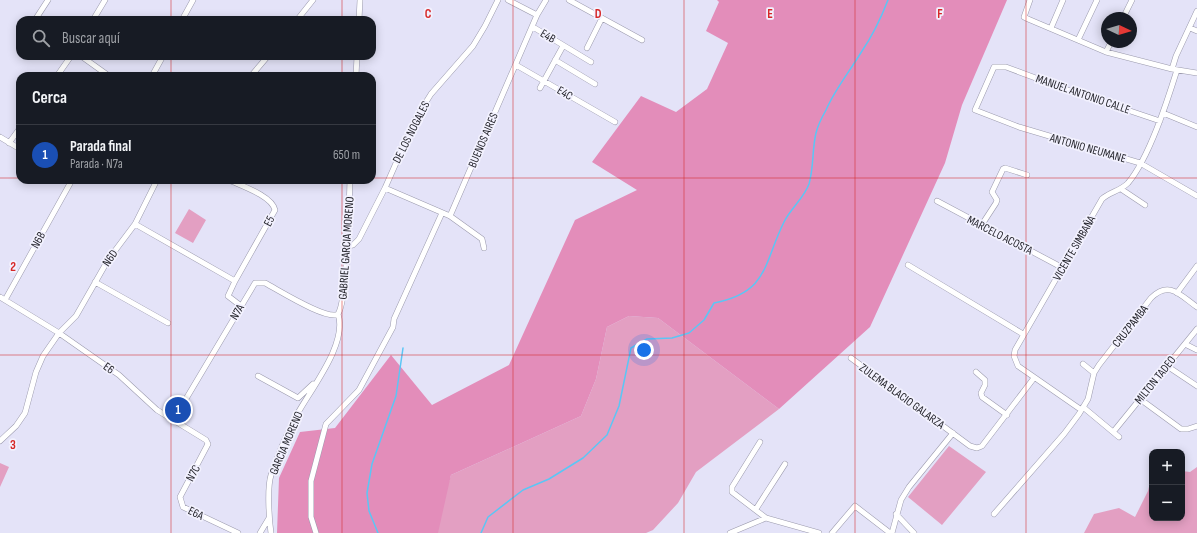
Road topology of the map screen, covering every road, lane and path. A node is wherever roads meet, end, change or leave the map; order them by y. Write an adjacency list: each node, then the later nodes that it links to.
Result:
1 (48, 0): 17 (street)
2 (105, 0): 18 (street)
3 (193, 0): 19 (street)
4 (313, 0): 20 (street)
5 (360, 0): 21 (street)
6 (498, 0): 66 (street, DE LOS NOGALES)
7 (508, 0): 16 (street)
8 (546, 0): 16 (street, BUENOS AIRES)
9 (569, 0): 22 (street)
10 (1030, 0): 24 (street)
11 (1063, 0): 24 (street)
12 (1097, 0): 28 (street)
13 (1132, 0): 15 (street)
14 (1197, 11): 25 (street, VICENTE SIMBAÑA)
15 (1126, 12)
16 (537, 15): 23 (street, BUENOS AIRES)
17 (38, 16)
18 (95, 16)
19 (184, 16)
20 (301, 16)
21 (359, 16)
22 (602, 18): 27 (street); 30 (street)
23 (533, 27): 29 (street, E4B); 40 (street, BUENOS AIRES)
24 (1051, 28): 28 (street)
25 (1190, 28): 26 (street); 41 (street, VICENTE SIMBAÑA)
26 (1197, 31)
27 (642, 40)
28 (1078, 40): 32 (street)
29 (563, 46): 38 (street); 39 (street, E4B)
30 (587, 48)
31 (1108, 48): 32 (street)
32 (1106, 52): 41 (street)
33 (68, 60): 42 (street)
34 (87, 60): 43 (street)
35 (161, 60): 44 (street)
36 (265, 60): 45 (street)
37 (357, 60): 46 (street)
38 (555, 60): 48 (street); 49 (street)
39 (591, 62)
40 (516, 65): 48 (street, E4C); 72 (street, BUENOS AIRES)
41 (1175, 70): 47 (street); 52 (street, VICENTE SIMBAÑA)
42 (60, 72)
43 (103, 72)
44 (154, 72)
45 (254, 72)
46 (356, 72)
47 (1197, 73)
48 (544, 81): 50 (street); 54 (street, E4C)
49 (595, 84)
50 (540, 88)
51 (975, 110): 53 (street, MANUEL ANTONIO CALLE); 60 (street, ANTONIO NEUMANE)
52 (1163, 113): 53 (street, VICENTE SIMBAÑA); 55 (street)
53 (1160, 121): 60 (street, VICENTE SIMBAÑA)
54 (615, 122)
55 (1197, 128)
56 (16, 133): 58 (street)
57 (0, 137): 58 (street)
58 (9, 143): 59 (street)
59 (16, 147)
60 (1140, 163): 67 (street, VICENTE SIMBAÑA); 68 (street, ANTONIO NEUMANE)
61 (1027, 175): 74 (street)
62 (68, 184): 83 (street, N6B)
63 (155, 184): 73 (street, N6D)
64 (237, 184): 80 (street, E5)
65 (350, 184): 75 (street, GABRIEL GARCIA MORENO)
66 (385, 188): 71 (street); 75 (street, DE LOS NOGALES)
67 (1121, 190): 70 (street); 79 (street, VICENTE SIMBAÑA)
68 (1197, 196)
69 (937, 201): 74 (street, MARCELO ACOSTA)
70 (1145, 205)
71 (442, 213): 72 (street); 124 (street)
72 (450, 216): 76 (street)
73 (135, 224): 80 (street); 81 (street, N6D)
74 (981, 226): 79 (street, MARCELO ACOSTA)
75 (347, 247): 86 (street, GABRIEL GARCIA MORENO)
76 (484, 248)
77 (908, 265): 90 (street)
78 (1197, 266): 82 (street)
79 (1063, 268): 90 (street, VICENTE SIMBAÑA)
80 (235, 280): 84 (street)
81 (95, 282): 87 (street); 89 (street, N6D)
82 (1177, 293): 85 (street); 97 (street, CRUZPAMBA)
83 (2, 299): 89 (street, E6)
84 (241, 306): 86 (street, N7A); 105 (street, N7A)
85 (1197, 307)
86 (338, 314): 100 (street, GARCIA MORENO)
87 (168, 323)
88 (1197, 329): 91 (street, MILTON TADEO)
89 (59, 333): 105 (street, E6); 110 (street, N6D)
90 (1023, 334): 99 (street, VICENTE SIMBAÑA)
91 (1185, 344): 92 (street); 95 (street, MILTON TADEO)
92 (1197, 350)
93 (851, 358): 108 (street, ZULEMA BLACIO GALARZA)
94 (1083, 364): 97 (street)
95 (1167, 366): 101 (street); 102 (street, MILTON TADEO)
96 (976, 372): 104 (street)
97 (1094, 373): 103 (street, CRUZPAMBA)
98 (258, 376): 100 (street)
99 (1034, 378): 103 (street, VICENTE SIMBAÑA); 104 (street)
100 (317, 381): 118 (street, GARCIA MORENO)
101 (1197, 386)
102 (1140, 399): 106 (street); 107 (street, MILTON TADEO)
103 (1082, 408): 107 (street, VICENTE SIMBAÑA); 117 (street, CRUZPAMBA)
104 (1007, 415): 108 (street, ZULEMA BLACIO GALARZA)
105 (174, 419): 111 (street, E6)
106 (1197, 426)
107 (1114, 431): 109 (street, VICENTE SIMBAÑA)
108 (954, 433): 116 (street)
109 (1119, 437)
110 (0, 442)
111 (208, 442): 114 (street, N7C)
112 (760, 442): 115 (street)
113 (785, 464): 115 (street)
114 (182, 505): 120 (street, E6A)
115 (756, 509): 119 (street)
116 (896, 514): 128 (street); 129 (street)
117 (994, 514)
118 (269, 518): 122 (street); 123 (street, GARCIA MORENO)
119 (766, 518): 121 (street); 125 (street)
120 (235, 532)
121 (812, 532): 126 (street)
122 (260, 533)
123 (271, 533)
124 (316, 533)
125 (730, 533)
126 (820, 533)
127 (832, 533): 128 (street)
128 (891, 533)
129 (914, 533)

